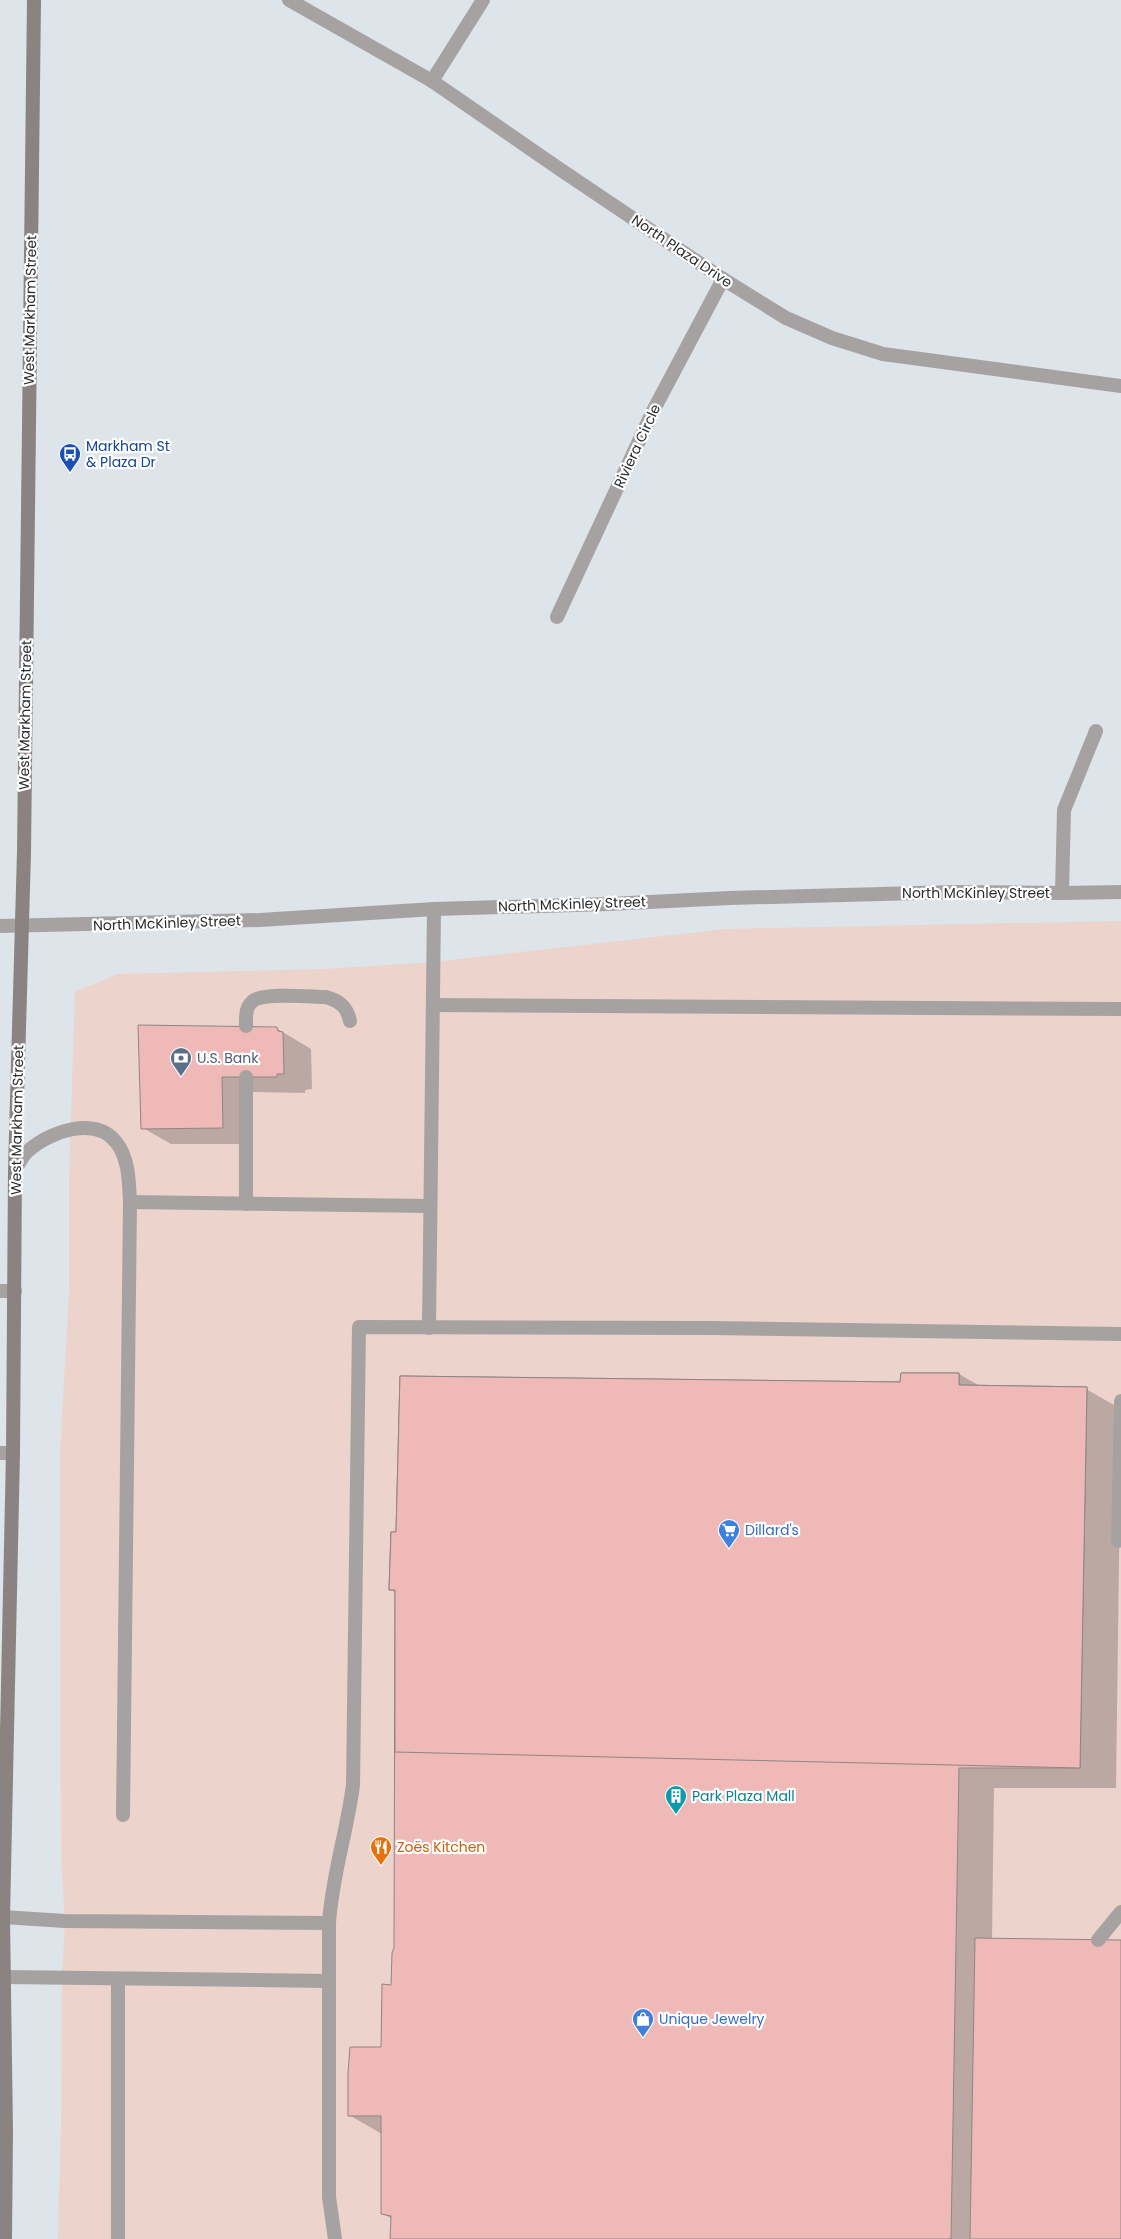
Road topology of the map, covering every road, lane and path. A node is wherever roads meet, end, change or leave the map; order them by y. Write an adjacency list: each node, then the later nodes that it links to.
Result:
1 (34, 0): 13 (main road, West Markham Street)
2 (289, 0): 4 (street, North Plaza Drive)
3 (483, 0): 4 (street)
4 (432, 81): 5 (street, North Plaza Drive)
5 (723, 279): 6 (street, North Plaza Drive); 7 (street, Riviera Circle)
6 (1121, 386)
7 (557, 617)
8 (1096, 731): 10 (street)
9 (1121, 892): 10 (street, North McKinley Street)
10 (1062, 894): 11 (street, North McKinley Street)
11 (434, 909): 13 (street, North McKinley Street); 14 (street)
12 (0, 926): 13 (street, North McKinley Street)
13 (22, 926): 19 (main road, West Markham Street)
14 (433, 1005): 15 (street); 22 (street)
15 (1121, 1009)
16 (350, 1021): 17 (street)
17 (246, 1026)
18 (246, 1077): 21 (street)
19 (15, 1170): 20 (street); 24 (main road, West Markham Street)
20 (130, 1202): 21 (street); 31 (street)
21 (246, 1204): 22 (street)
22 (430, 1206): 25 (street)
23 (0, 1291): 24 (street)
24 (15, 1291): 28 (main road, West Markham Street)
25 (429, 1328): 26 (street); 35 (street)
26 (1121, 1334)
27 (1121, 1401): 29 (street)
28 (6, 1453): 30 (main road, West Markham Street)
29 (1118, 1541)
30 (3, 1699): 32 (main road, West Markham Street)
31 (123, 1815)
32 (2, 1899): 34 (main road, West Markham Street)
33 (1121, 1912): 36 (street)
34 (2, 1923): 35 (street); 37 (main road, West Markham Street)
35 (329, 1923): 39 (street)
36 (1098, 1940)
37 (4, 1977): 38 (street); 40 (main road, West Markham Street)
38 (118, 1979): 39 (street); 42 (street)
39 (329, 1982): 43 (street)
40 (3, 2132): 41 (main road, West Markham Street)
41 (4, 2239)
42 (118, 2239)
43 (335, 2239)

